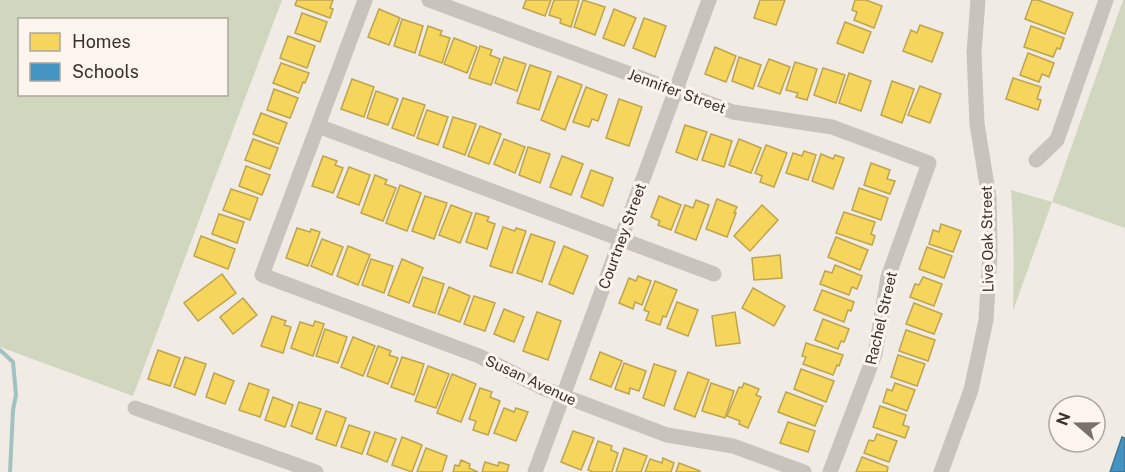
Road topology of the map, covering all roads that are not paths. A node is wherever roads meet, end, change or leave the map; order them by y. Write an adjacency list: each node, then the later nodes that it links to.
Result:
1 (365, 0): 7 (street)
2 (429, 0): 6 (street, Jennifer Street)
3 (709, 0): 6 (street, Courtney Street)
4 (978, 0): 18 (street, Live Oak Street)
5 (1106, 0): 8 (street)
6 (676, 92): 9 (street, Jennifer Street); 10 (street, Courtney Street)
7 (318, 126): 10 (street); 12 (street, Susan Avenue)
8 (1036, 160)
9 (929, 163): 17 (street, Rachel Street)
10 (620, 239): 11 (street); 12 (street, Courtney Street)
11 (714, 274)
12 (562, 396): 15 (street, Courtney Street); 16 (street, Susan Avenue)
13 (135, 408): 14 (street)
14 (316, 472)
15 (535, 472)
16 (804, 472)
17 (830, 472)
18 (941, 472)

